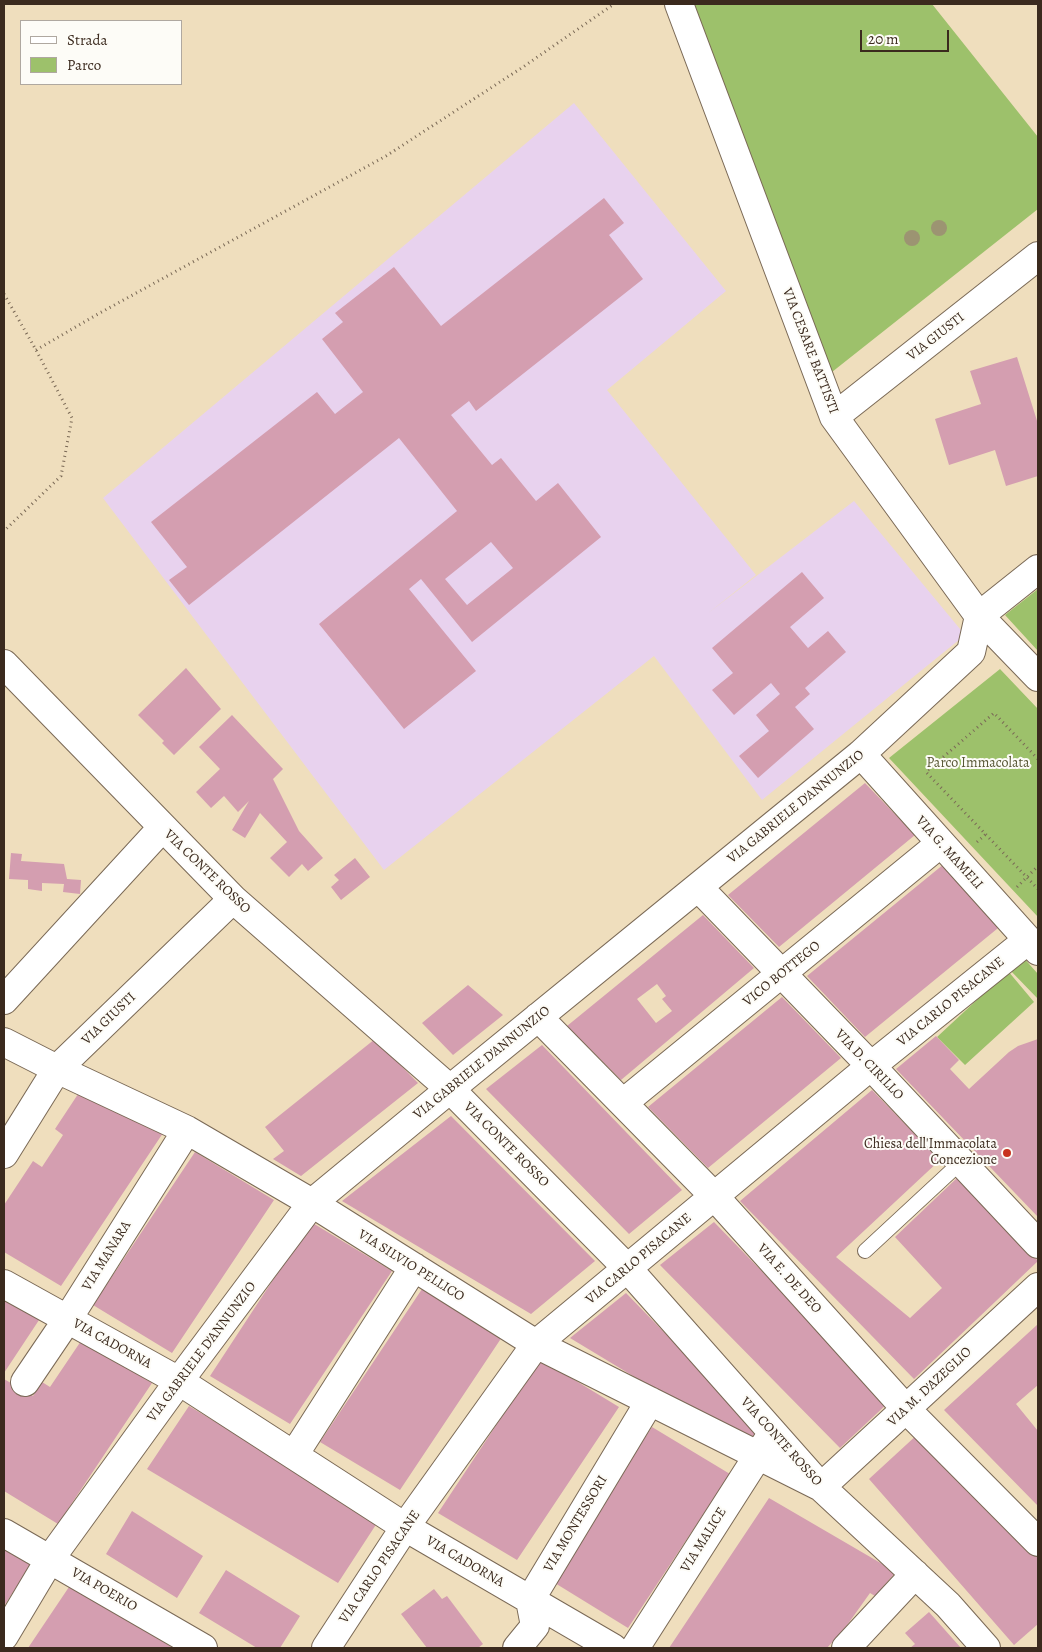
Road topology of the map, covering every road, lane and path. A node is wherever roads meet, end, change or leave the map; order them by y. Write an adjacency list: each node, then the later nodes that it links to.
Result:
1 (614, 4): 5 (path)
2 (679, 4): 6 (street, VIA CESARE BATTISTI)
3 (1038, 256): 6 (street, VIA GIUSTI)
4 (4, 294): 5 (path)
5 (36, 350): 7 (path)
6 (834, 417): 9 (street, VIA CESARE BATTISTI)
7 (4, 531)
8 (1038, 569): 9 (street)
9 (978, 616): 11 (street, VIA CESARE BATTISTI); 12 (street, VIA GABRIELE D'ANNUNZIO)
10 (4, 664): 14 (street, VIA CONTE ROSSO)
11 (1038, 677)
12 (861, 754): 15 (street, VIA G. MAMELI); 16 (street, VIA GABRIELE D'ANNUNZIO)
13 (1038, 759): 17 (path)
14 (162, 828): 18 (street, VIA CONTE ROSSO); 21 (street)
15 (941, 844): 19 (street, VIA G. MAMELI); 20 (street, VICO BOTTEGO)
16 (698, 887): 20 (street, VIA D. CIRILLO); 22 (street, VIA GABRIELE D'ANNUNZIO)
17 (1038, 889)
18 (233, 899): 25 (street, VIA GIUSTI); 26 (street, VIA CONTE ROSSO)
19 (1033, 946): 24 (street, VIA CARLO PISACANE)
20 (782, 974): 24 (street, VIA D. CIRILLO); 27 (street, VICO BOTTEGO)
21 (4, 1000)
22 (538, 1017): 26 (street, VIA GABRIELE D'ANNUNZIO); 27 (street, VIA E. DE DEO)
23 (4, 1042): 25 (street, VIA SILVIO PELLICO)
24 (871, 1066): 30 (street, VIA D. CIRILLO); 31 (street, VIA CARLO PISACANE)
25 (56, 1069): 28 (street, VIA SILVIO PELLICO); 29 (street, VIA GIUSTI)
26 (450, 1089): 32 (street, VIA GABRIELE D'ANNUNZIO); 36 (street, VIA CONTE ROSSO)
27 (623, 1103): 31 (street, VIA E. DE DEO)
28 (187, 1130): 32 (street, VIA SILVIO PELLICO); 39 (street, VIA MANARA)
29 (4, 1154)
30 (961, 1162): 33 (street, VIA D. CIRILLO); 34 (lane)
31 (715, 1196): 36 (street, VIA CARLO PISACANE); 44 (street, VIA E. DE DEO)
32 (312, 1203): 35 (street, VIA SILVIO PELLICO); 41 (street, VIA GABRIELE D'ANNUNZIO)
33 (1038, 1244)
34 (865, 1251)
35 (414, 1267): 40 (street, VIA SILVIO PELLICO); 47 (street)
36 (628, 1269): 40 (street, VIA CARLO PISACANE); 45 (street, VIA CONTE ROSSO)
37 (4, 1284): 39 (street, VIA CADORNA)
38 (1038, 1287): 44 (street, VIA M. D'AZEGLIO)
39 (67, 1320): 41 (street, VIA CADORNA); 42 (street, VIA MANARA)
40 (536, 1344): 43 (street, VIA SILVIO PELLICO); 49 (street, VIA CARLO PISACANE)
41 (179, 1381): 47 (street, VIA CADORNA); 52 (street, VIA GABRIELE D'ANNUNZIO)
42 (25, 1382)
43 (650, 1401): 46 (street, VIA SILVIO PELLICO); 54 (street, VIA MONTESSORI)
44 (906, 1409): 48 (street, VIA M. D'AZEGLIO); 51 (street, VIA E. DE DEO)
45 (773, 1432): 46 (street, VIA MALICE); 48 (street, VIA CONTE ROSSO)
46 (758, 1455): 48 (street, VIA SILVIO PELLICO); 60 (street, VIA MALICE)
47 (294, 1456): 49 (street, VIA CADORNA)
48 (821, 1487): 53 (street, VIA CONTE ROSSO)
49 (405, 1527): 54 (street, VIA CADORNA); 57 (street, VIA CARLO PISACANE)
50 (4, 1533): 52 (street, VIA POERIO)
51 (1038, 1542)
52 (50, 1559): 55 (street, VIA GABRIELE D'ANNUNZIO); 56 (street, VIA POERIO)
53 (915, 1574): 61 (street); 62 (street, VIA CONTE ROSSO)
54 (530, 1600): 58 (street); 59 (street, VIA CADORNA)
55 (4, 1636)
56 (203, 1648)
57 (326, 1648)
58 (517, 1648)
59 (613, 1648)
60 (635, 1648)
61 (846, 1648)
62 (986, 1648)

